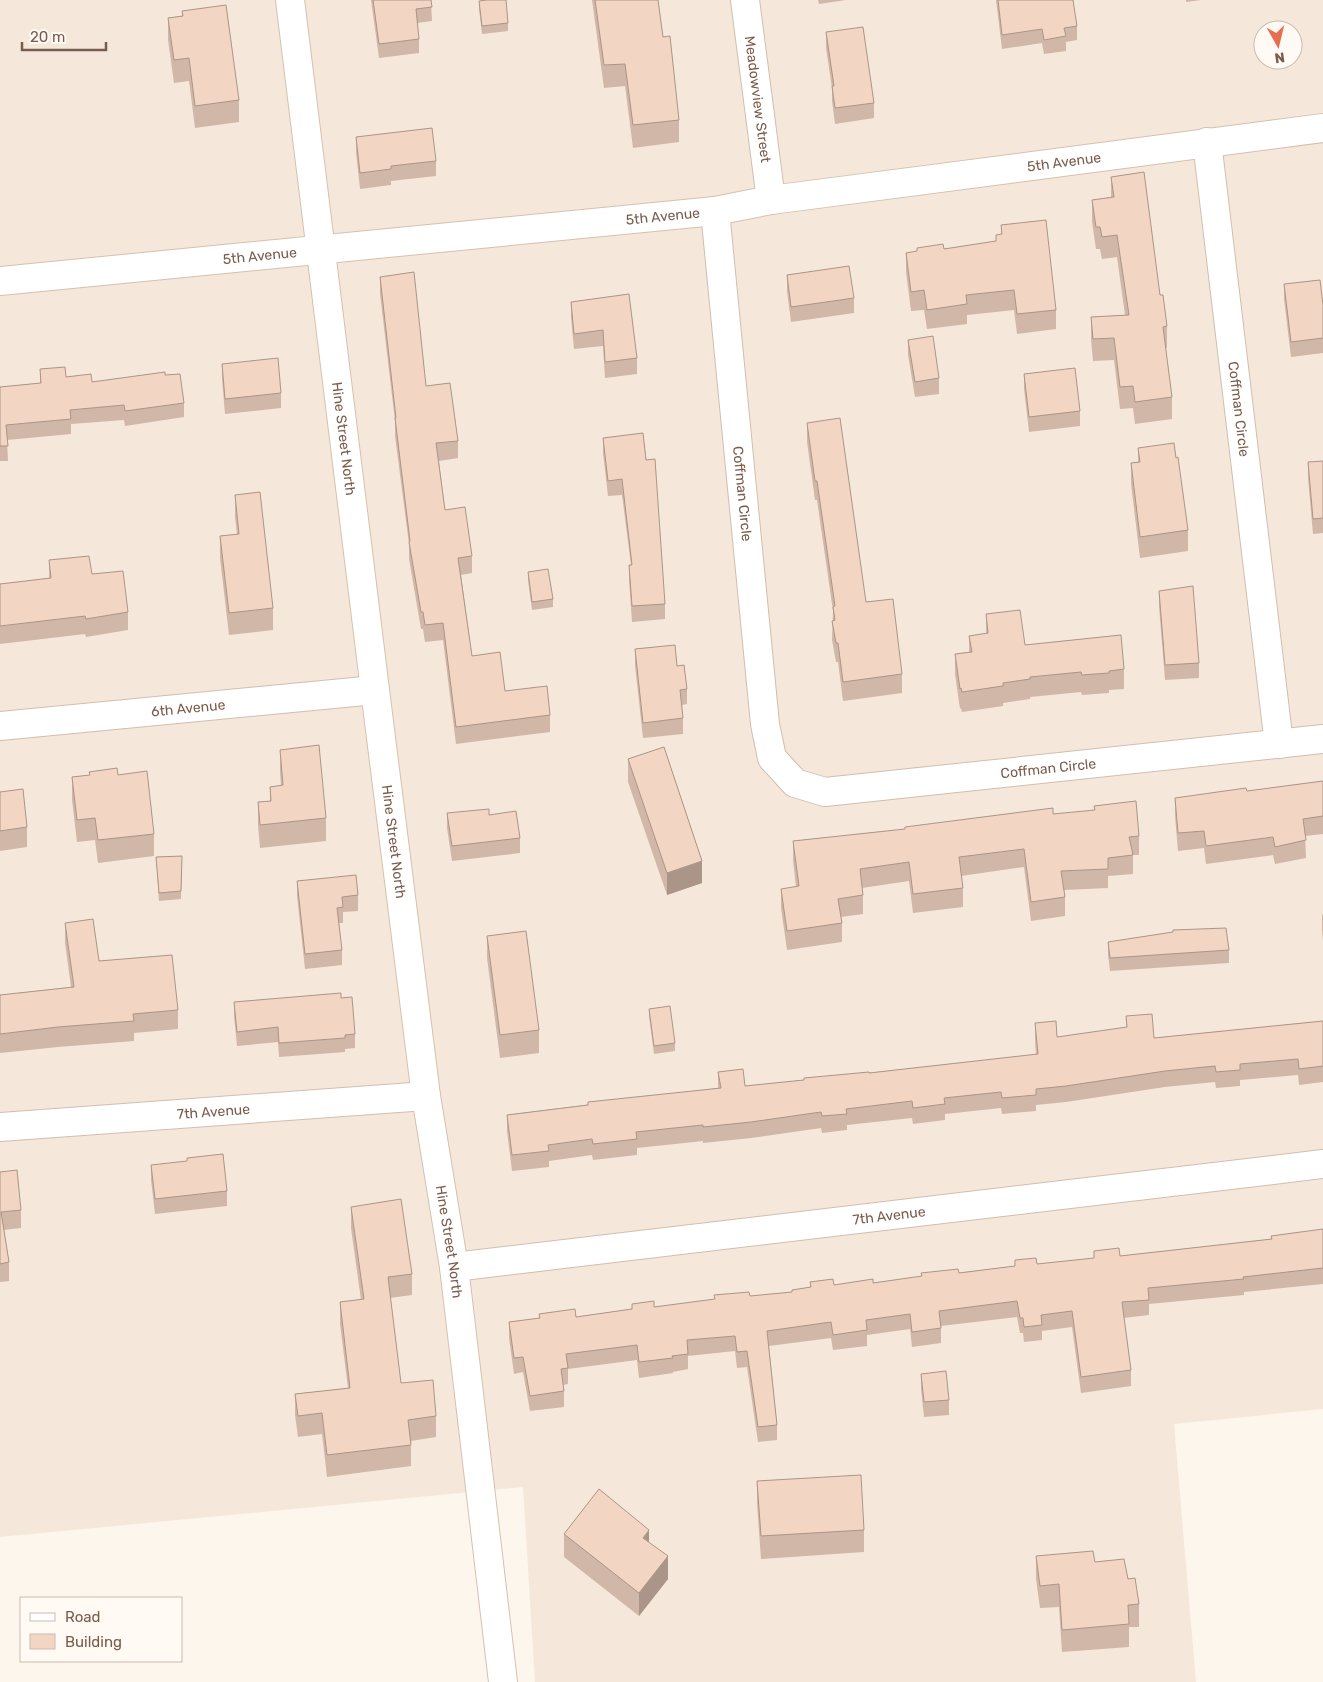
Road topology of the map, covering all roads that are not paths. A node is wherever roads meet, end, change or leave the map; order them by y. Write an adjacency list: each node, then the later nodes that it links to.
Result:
1 (290, 0): 7 (street, Hine Street North)
2 (745, 0): 5 (street, Meadowview Street)
3 (1323, 128): 4 (street, 5th Avenue)
4 (1207, 142): 5 (street, 5th Avenue); 12 (street, Coffman Circle)
5 (771, 200): 6 (street, 5th Avenue)
6 (715, 212): 7 (street, 5th Avenue); 12 (street, Coffman Circle)
7 (321, 250): 8 (street, 5th Avenue); 9 (street, Hine Street North)
8 (0, 281)
9 (375, 690): 10 (street, 6th Avenue); 13 (street, Hine Street North)
10 (0, 726)
11 (1323, 739): 12 (street)
12 (1279, 744)
13 (426, 1096): 14 (street, 7th Avenue); 16 (street, Hine Street North)
14 (0, 1127)
15 (1323, 1164): 16 (street, 7th Avenue)
16 (454, 1267): 17 (street, Hine Street North)
17 (503, 1682)

